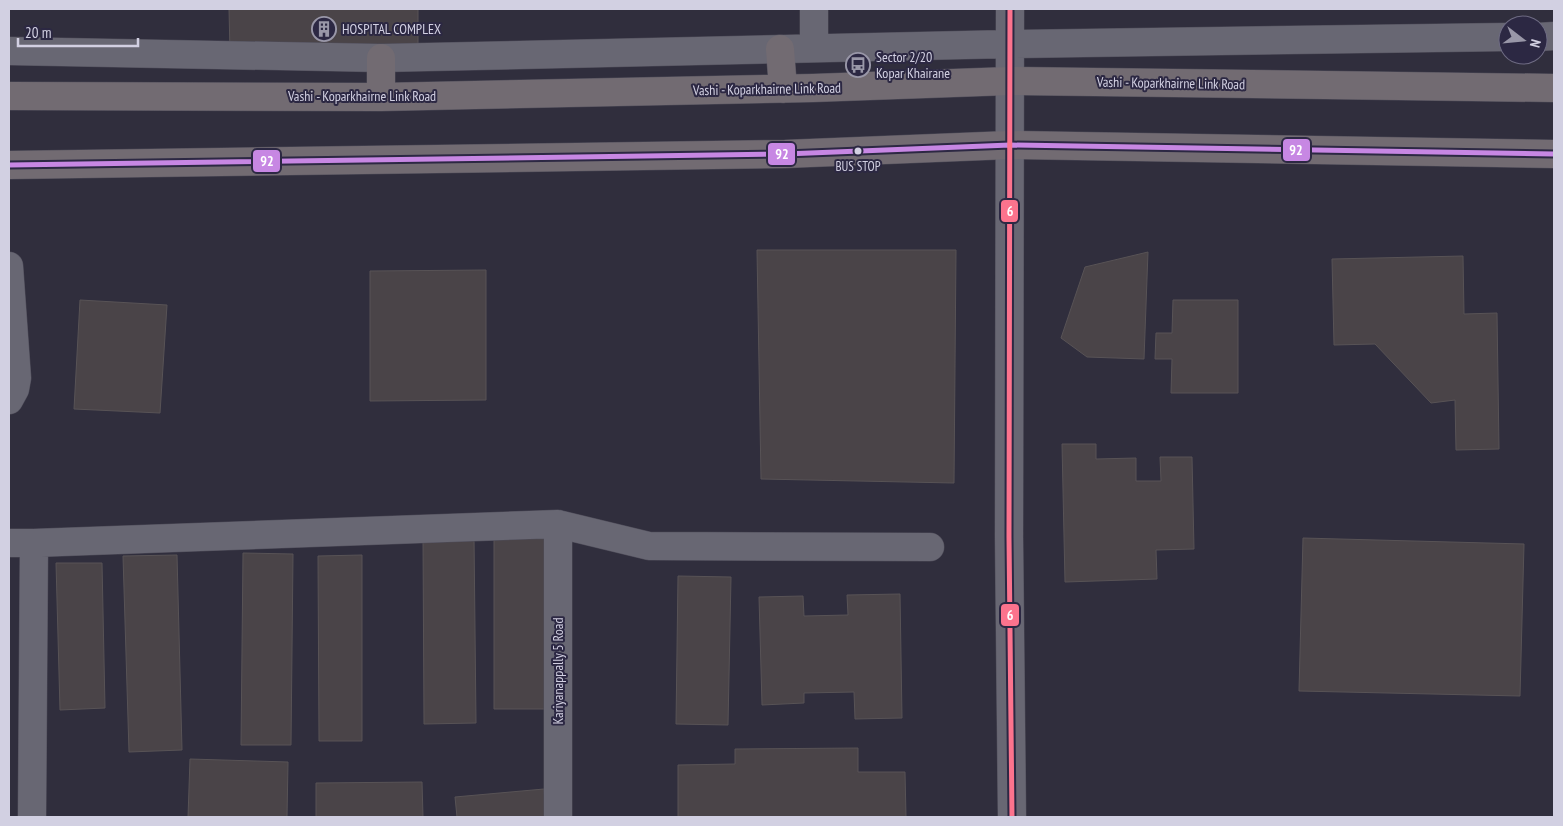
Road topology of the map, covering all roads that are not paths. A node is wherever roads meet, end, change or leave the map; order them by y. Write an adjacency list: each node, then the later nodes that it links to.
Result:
1 (814, 9): 5 (street)
2 (1010, 9): 4 (street)
3 (1498, 37): 4 (street)
4 (1010, 44): 5 (street); 9 (street)
5 (814, 48): 6 (street)
6 (780, 49): 8 (street); 11 (main road)
7 (9, 51): 8 (street)
8 (381, 58): 13 (main road)
9 (1010, 81): 10 (main road, Vashi - Koparkhairne Link Road); 11 (main road, Vashi - Koparkhairne Link Road); 14 (street)
10 (1554, 88)
11 (783, 89): 13 (main road, Vashi - Koparkhairne Link Road)
12 (9, 96): 13 (main road, Vashi - Koparkhairne Link Road)
13 (381, 97)
14 (1010, 145): 15 (main road); 16 (main road); 24 (street)
15 (1554, 154)
16 (9, 165)
17 (9, 266): 18 (street)
18 (9, 400)
19 (558, 524): 20 (street); 21 (street); 23 (street, Kariyanappally 5 Road)
20 (21, 543): 22 (street)
21 (930, 547)
22 (32, 817)
23 (558, 817)
24 (1012, 817)

